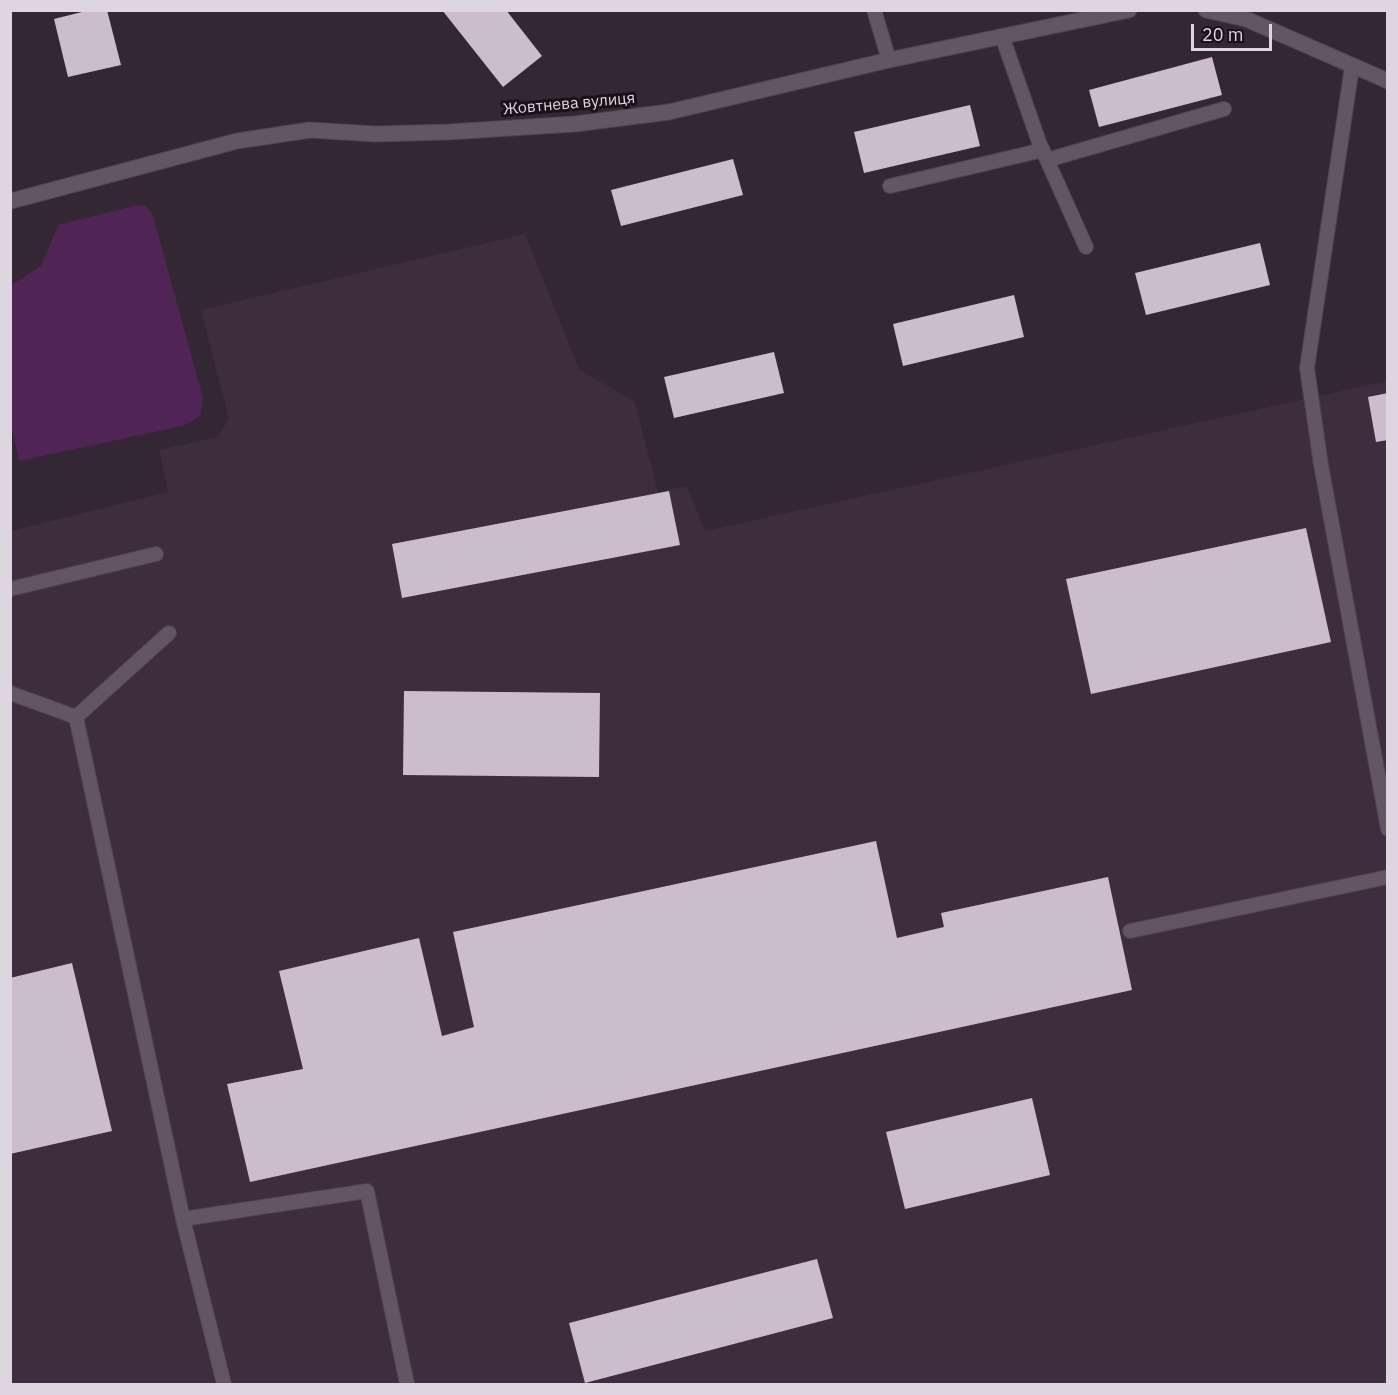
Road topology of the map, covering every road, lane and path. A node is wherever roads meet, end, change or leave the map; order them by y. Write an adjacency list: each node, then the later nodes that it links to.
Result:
1 (874, 10): 5 (lane)
2 (1129, 10): 4 (street, Жовтнева вулиця)
3 (1206, 10): 6 (street)
4 (1002, 36): 5 (street, Жовтнева вулиця); 9 (lane)
5 (889, 60): 11 (street, Жовтнева вулиця)
6 (1352, 67): 7 (street); 18 (lane)
7 (1388, 81)
8 (1224, 109): 9 (lane)
9 (1045, 155): 10 (lane); 12 (lane)
10 (890, 186)
11 (11, 201)
12 (1086, 247)
13 (156, 554): 14 (lane)
14 (10, 589)
15 (169, 633): 17 (lane)
16 (10, 693): 17 (lane)
17 (76, 717): 21 (lane)
18 (1388, 829)
19 (1388, 877): 20 (lane)
20 (1130, 931)
21 (183, 1220): 22 (lane); 23 (lane)
22 (224, 1384)
23 (407, 1384)

